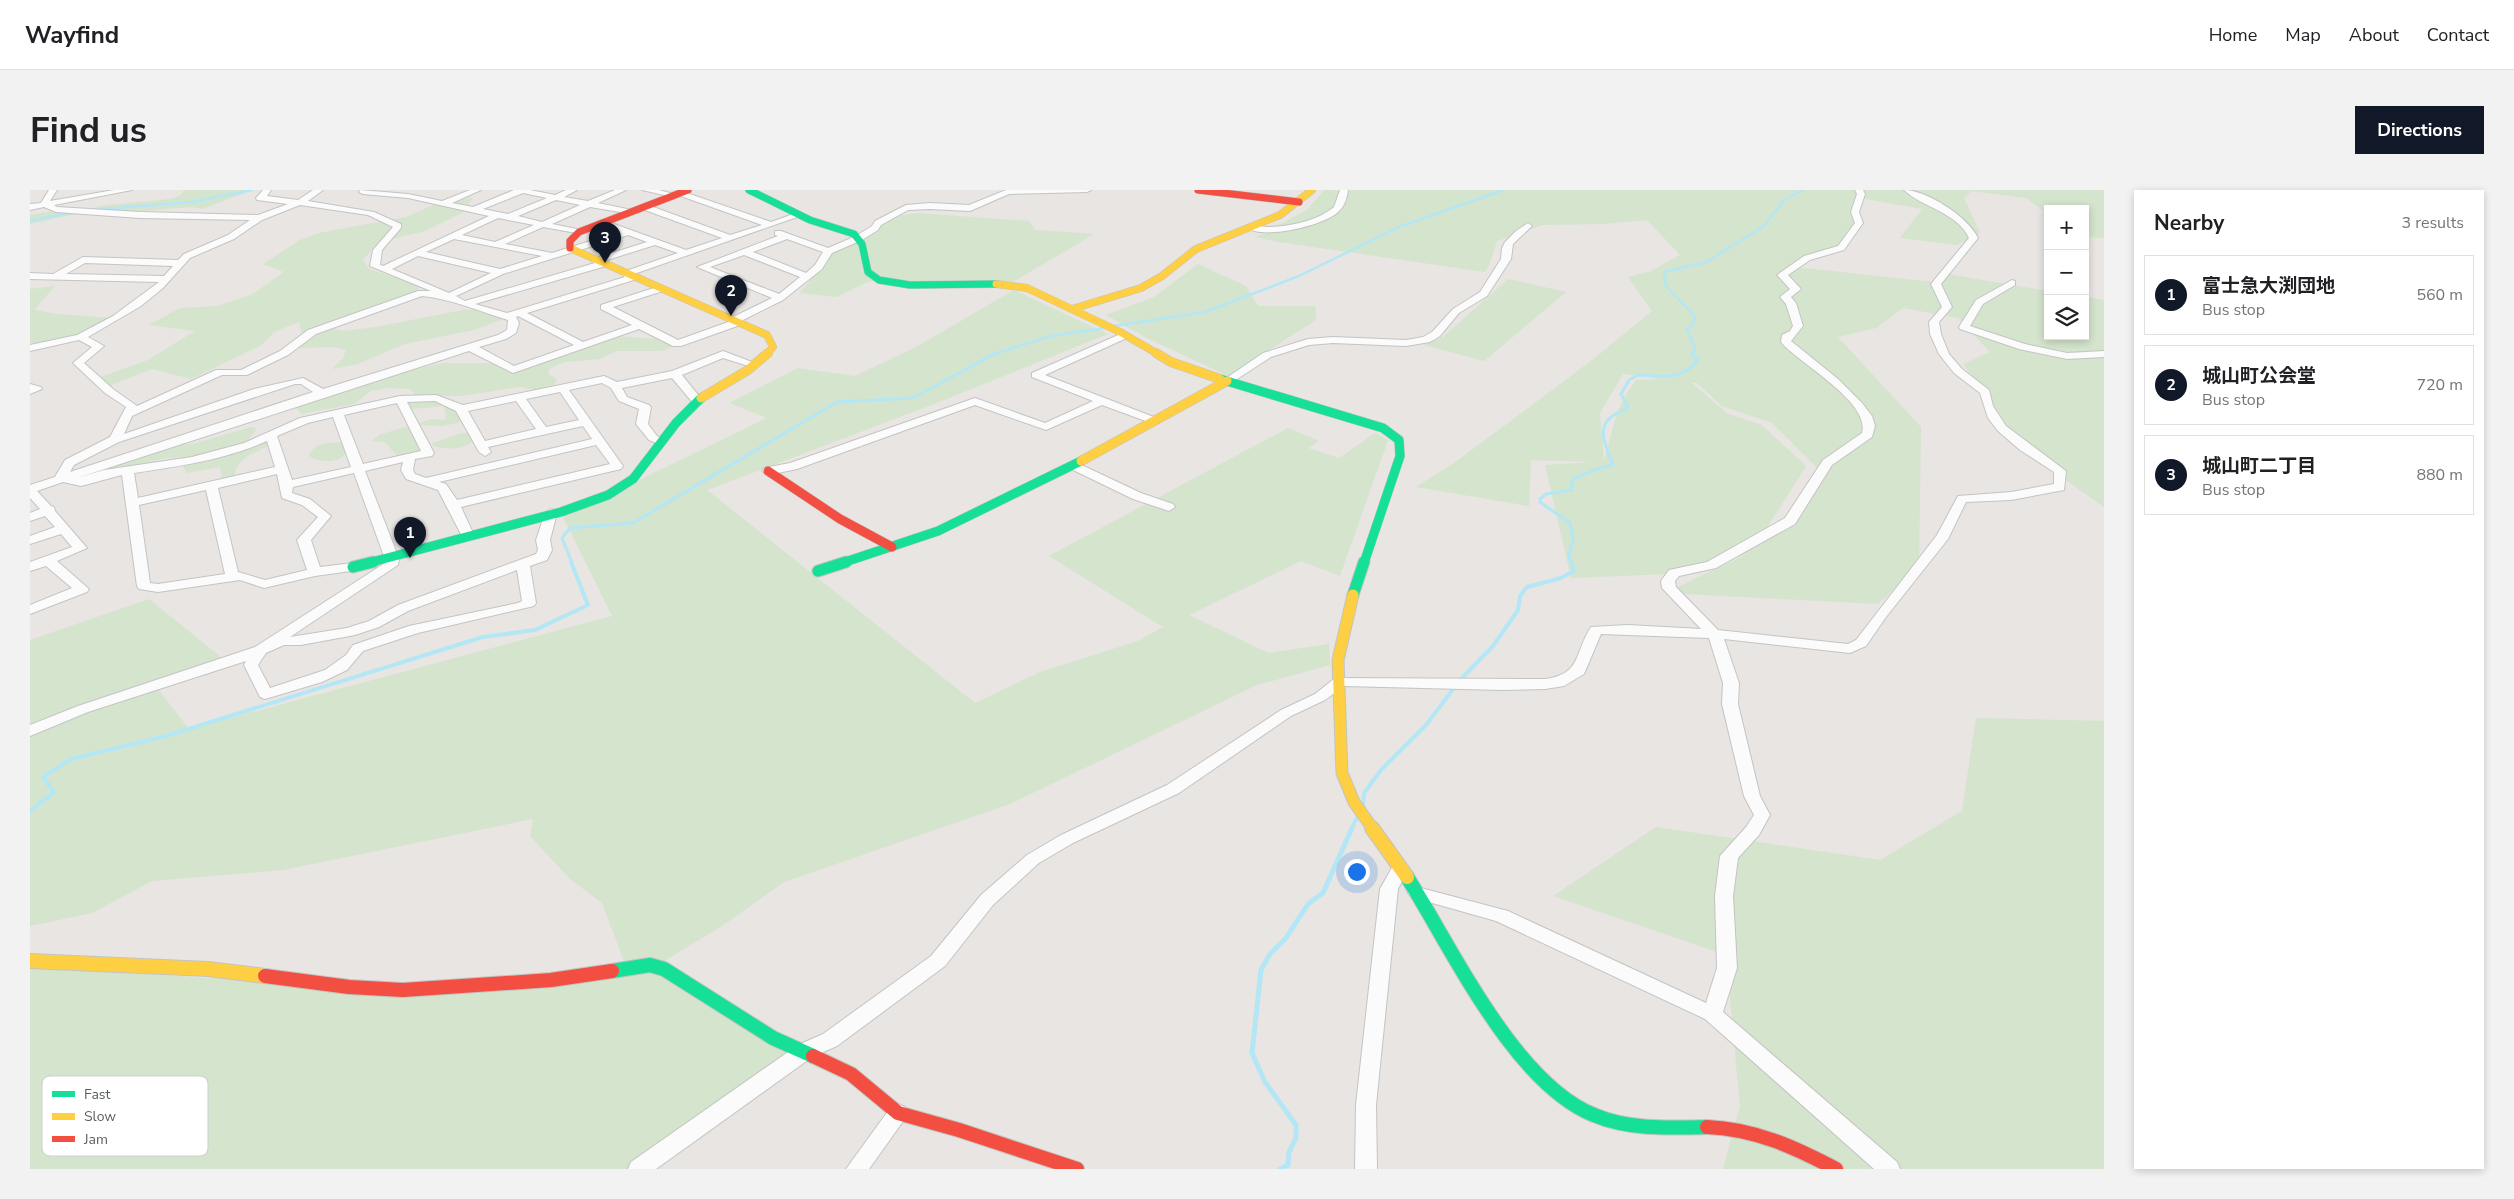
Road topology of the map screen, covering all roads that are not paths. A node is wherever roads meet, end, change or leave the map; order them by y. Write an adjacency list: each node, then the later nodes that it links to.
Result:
1 (53, 190): 25 (street)
2 (128, 190): 25 (street)
3 (267, 190): 22 (street)
4 (318, 190): 22 (street)
5 (430, 190): 20 (street)
6 (477, 190): 24 (street)
7 (521, 190): 21 (street); 29 (street)
8 (573, 190): 21 (street)
9 (622, 190): 26 (street)
10 (646, 190): 19 (street)
11 (749, 190): 32 (street)
12 (1087, 190): 45 (street)
13 (1198, 190): 23 (street)
14 (1312, 190): 23 (street)
15 (1344, 190): 39 (street)
16 (1859, 190): 133 (street)
17 (1908, 190): 71 (street)
18 (374, 191): 20 (street)
19 (681, 193): 28 (street); 37 (street)
20 (412, 197): 24 (street)
21 (554, 198): 26 (street); 33 (street)
22 (300, 202): 34 (street); 56 (street)
23 (1299, 202): 39 (street)
24 (443, 203): 29 (street)
25 (44, 204): 27 (street); 34 (street)
26 (586, 205): 30 (street); 36 (street)
27 (30, 207)
28 (645, 207): 30 (street); 44 (street)
29 (473, 210): 31 (street)
30 (629, 212): 35 (street)
31 (498, 215): 33 (street); 42 (street)
32 (799, 215): 37 (street); 45 (street)
33 (509, 217): 36 (street)
34 (259, 218): 55 (street)
35 (604, 223): 40 (street); 41 (street)
36 (542, 225): 40 (street); 47 (street)
37 (765, 226): 43 (street); 44 (street)
38 (1528, 226): 81 (street)
39 (1252, 228): 68 (street)
40 (579, 232): 48 (street)
41 (630, 232): 46 (street); 48 (street)
42 (452, 236): 47 (street); 51 (street)
43 (787, 236): 49 (street); 50 (street)
44 (729, 238): 52 (street)
45 (859, 238): 49 (street); 68 (street)
46 (656, 242): 52 (street); 54 (street)
47 (497, 244): 53 (street)
48 (570, 250): 53 (street); 54 (street)
49 (828, 251): 61 (street)
50 (746, 252): 61 (street); 66 (street)
51 (417, 253): 56 (street); 57 (street)
52 (685, 253): 58 (street)
53 (552, 256): 57 (street)
54 (599, 262): 58 (street); 67 (street)
55 (180, 263): 60 (street); 62 (street)
56 (384, 269): 65 (street)
57 (500, 272): 65 (street)
58 (630, 275): 64 (street); 69 (street)
59 (30, 276): 60 (street)
60 (55, 276): 62 (street)
61 (806, 276): 66 (street)
62 (166, 279): 74 (street)
63 (2012, 283): 71 (street)
64 (660, 289): 70 (street); 72 (street)
65 (449, 296): 67 (street); 93 (street)
66 (780, 298): 70 (street)
67 (464, 304): 69 (street)
68 (1072, 309): 73 (street)
69 (514, 315): 75 (street); 77 (street)
70 (737, 321): 72 (street); 79 (street)
71 (1951, 323): 78 (street); 133 (street)
72 (638, 326): 75 (street)
73 (1122, 334): 81 (street); 90 (street)
74 (80, 337): 76 (street); 93 (street)
75 (582, 345): 77 (street)
76 (30, 348)
77 (472, 348): 86 (street)
78 (2104, 354)
79 (755, 365): 80 (street); 89 (street)
80 (675, 374): 82 (street); 89 (street)
81 (1227, 381): 95 (street); 135 (street)
82 (615, 386): 84 (street); 100 (street)
83 (30, 387): 85 (street)
84 (562, 387): 87 (street); 94 (street)
85 (30, 391)
86 (321, 393): 98 (street); 109 (street)
87 (519, 397): 91 (street); 96 (street)
88 (400, 399): 91 (street); 92 (street); 102 (street)
89 (697, 401): 100 (street)
90 (1101, 401): 95 (street); 108 (street)
91 (461, 409): 101 (street)
92 (337, 412): 97 (street); 105 (street)
93 (126, 414): 98 (street)
94 (586, 422): 96 (street); 99 (street)
95 (1155, 422): 104 (street)
96 (543, 431): 101 (street)
97 (271, 436): 106 (street); 107 (street)
98 (115, 439): 109 (street)
99 (598, 441): 103 (street); 115 (street)
100 (661, 441): 118 (street)
101 (482, 445): 103 (street)
102 (410, 457): 105 (street); 110 (street)
103 (491, 465): 110 (street)
104 (1073, 466): 116 (street); 123 (street)
105 (359, 468): 111 (street); 124 (street)
106 (282, 469): 111 (street); 112 (street)
107 (128, 471): 109 (street); 114 (street)
108 (768, 471): 123 (street)
109 (60, 478): 113 (street)
110 (427, 481): 115 (street)
111 (287, 485): 130 (street)
112 (211, 486): 114 (street); 131 (street)
113 (30, 489): 117 (street)
114 (133, 503): 131 (street)
115 (454, 505): 121 (street)
116 (1169, 507)
117 (50, 510): 119 (street); 120 (street)
118 (551, 513): 121 (street); 126 (street)
119 (30, 517)
120 (62, 529): 122 (street); 125 (street)
121 (468, 535): 124 (street)
122 (30, 540)
123 (892, 547): 129 (street)
124 (392, 558): 128 (street); 134 (street)
125 (48, 561): 127 (street); 132 (street)
126 (523, 564): 134 (street); 134 (street)
127 (30, 567)
128 (353, 567): 130 (street)
129 (818, 571)
130 (315, 572): 131 (street)
131 (232, 577)
132 (30, 610)
133 (1715, 635): 135 (street); 140 (street)
134 (260, 650): 136 (street)
135 (1340, 681): 137 (street); 141 (street)
136 (30, 731)
137 (1400, 868): 138 (street); 146 (street)
138 (1417, 892): 140 (street); 147 (street)
139 (30, 961): 141 (street)
140 (1712, 1014): 148 (street)
141 (806, 1051): 142 (street); 143 (street)
142 (898, 1113): 144 (street); 145 (street)
143 (639, 1169)
144 (857, 1169)
145 (1077, 1169)
146 (1366, 1169)
147 (1836, 1169)
148 (1889, 1169)

